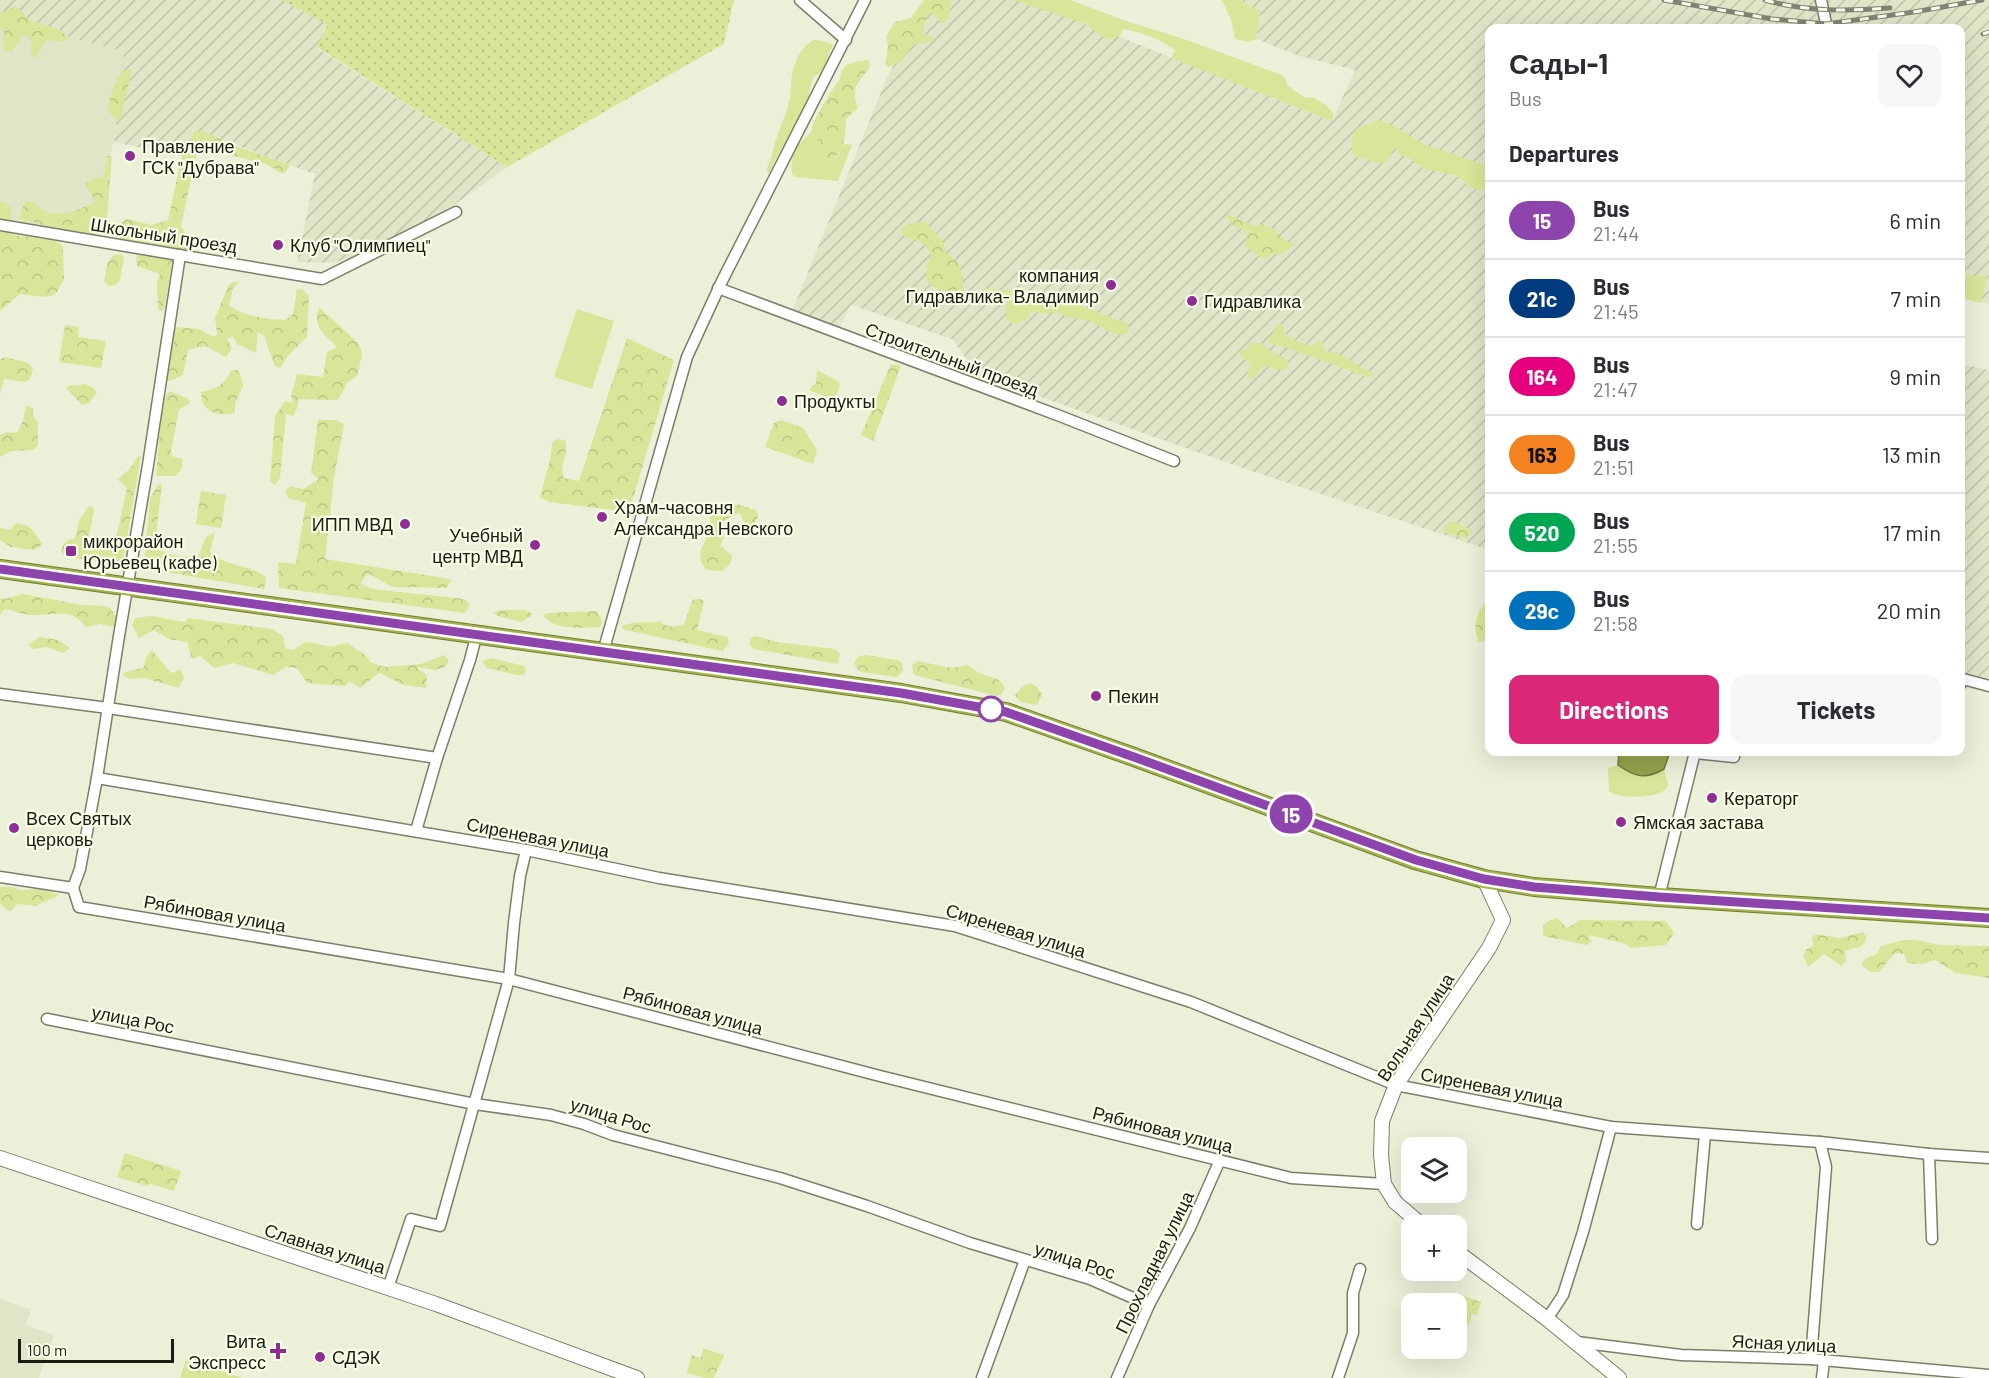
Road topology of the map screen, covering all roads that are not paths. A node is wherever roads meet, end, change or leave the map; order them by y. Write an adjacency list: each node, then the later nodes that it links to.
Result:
1 (800, 0): 5 (street)
2 (865, 0): 5 (street)
3 (1821, 0): 4 (street)
4 (1826, 24)
5 (846, 40): 9 (street)
6 (456, 212): 8 (street, Школьный проезд)
7 (0, 225): 8 (street, Школьный проезд)
8 (180, 255): 12 (street)
9 (718, 288): 10 (street, Строительный проезд); 14 (street)
10 (1174, 461)
11 (0, 569): 12 (highway)
12 (128, 587): 13 (highway); 18 (street)
13 (477, 633): 14 (highway); 20 (street)
14 (603, 652): 25 (highway)
15 (1965, 680): 16 (street)
16 (1989, 686)
17 (0, 694): 18 (street)
18 (108, 708): 20 (street); 21 (street)
19 (1694, 756): 27 (street)
20 (437, 758): 22 (street)
21 (97, 778): 22 (street, Сиреневая улица); 26 (street)
22 (416, 831): 23 (street, Сиреневая улица)
23 (526, 850): 29 (street); 31 (street, Сиреневая улица)
24 (0, 877): 26 (street)
25 (1484, 879): 27 (highway); 31 (street, Вольная улица)
26 (73, 888): 29 (street, Рябиновая улица)
27 (1659, 897): 28 (highway)
28 (1989, 918)
29 (509, 979): 32 (street); 39 (street, Рябиновая улица)
30 (47, 1019): 32 (street, улица Рос)
31 (1396, 1085): 33 (street, Сиреневая улица); 40 (street, Вольная улица)
32 (475, 1104): 45 (street, улица Рос); 47 (street)
33 (1611, 1127): 34 (street, Сиреневая улица); 49 (street)
34 (1705, 1134): 35 (street, Сиреневая улица); 42 (street)
35 (1820, 1142): 36 (street, Сиреневая улица); 51 (street)
36 (1929, 1154): 38 (street, Сиреневая улица); 43 (street)
37 (0, 1158): 47 (street, Славная улица)
38 (1989, 1158)
39 (1220, 1160): 40 (street, Рябиновая улица); 48 (street, Прохладная улица)
40 (1384, 1184): 41 (street)
41 (1410, 1215)
42 (1697, 1224)
43 (1932, 1239)
44 (1467, 1259): 49 (street)
45 (1025, 1260): 48 (street, улица Рос); 55 (street)
46 (1360, 1269): 57 (street)
47 (388, 1288): 54 (street, Славная улица)
48 (1149, 1305): 56 (street, Прохладная улица)
49 (1547, 1319): 50 (street)
50 (1577, 1342): 51 (street, Ясная улица); 58 (street)
51 (1811, 1359): 52 (street, Ясная улица)
52 (1824, 1361): 53 (street, Ясная улица); 59 (street)
53 (1989, 1375)
54 (637, 1378)
55 (982, 1378)
56 (1117, 1378)
57 (1338, 1378)
58 (1619, 1378)
59 (1822, 1378)

